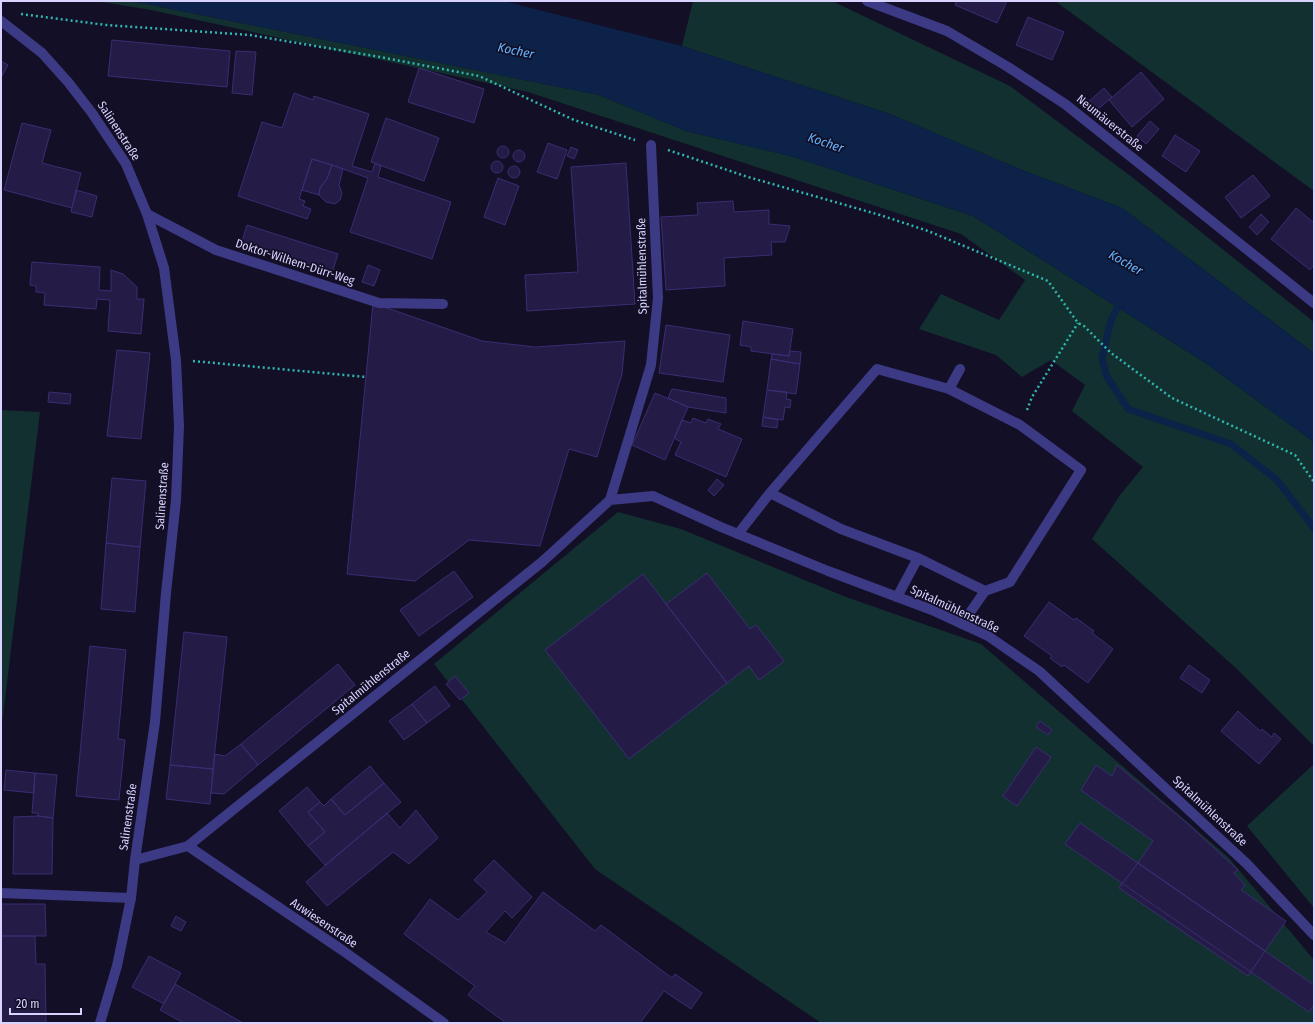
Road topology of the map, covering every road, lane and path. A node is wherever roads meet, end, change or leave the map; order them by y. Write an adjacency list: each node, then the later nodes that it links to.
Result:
1 (867, 1): 6 (street, Neumäuerstraße)
2 (16, 13): 4 (path)
3 (1, 20): 5 (street, Salinenstraße)
4 (650, 145): 8 (path); 16 (street, Spitalmühlenstraße)
5 (147, 214): 7 (street, Doktor-Wilhem-Dürr-Weg); 9 (street, Salinenstraße)
6 (1314, 303)
7 (443, 304)
8 (1078, 323): 13 (path); 14 (path)
9 (176, 360): 11 (path); 23 (street, Salinenstraße)
10 (960, 369): 12 (street)
11 (366, 377)
12 (948, 389): 13 (street); 15 (street)
13 (1020, 425): 19 (street)
14 (1314, 482)
15 (770, 493): 17 (street); 18 (street)
16 (610, 500): 17 (street, Spitalmühlenstraße); 22 (street, Spitalmühlenstraße)
17 (738, 534): 20 (street, Spitalmühlenstraße)
18 (918, 558): 19 (street); 20 (street)
19 (985, 591): 21 (street)
20 (897, 597): 21 (street, Spitalmühlenstraße)
21 (962, 624): 26 (street, Spitalmühlenstraße)
22 (188, 846): 23 (street, Spitalmühlenstraße); 28 (street, Auwiesenstraße)
23 (135, 860): 25 (street, Salinenstraße)
24 (1, 894): 25 (street)
25 (131, 898): 27 (street, Salinenstraße)
26 (1314, 935)
27 (100, 1023)
28 (444, 1023)

